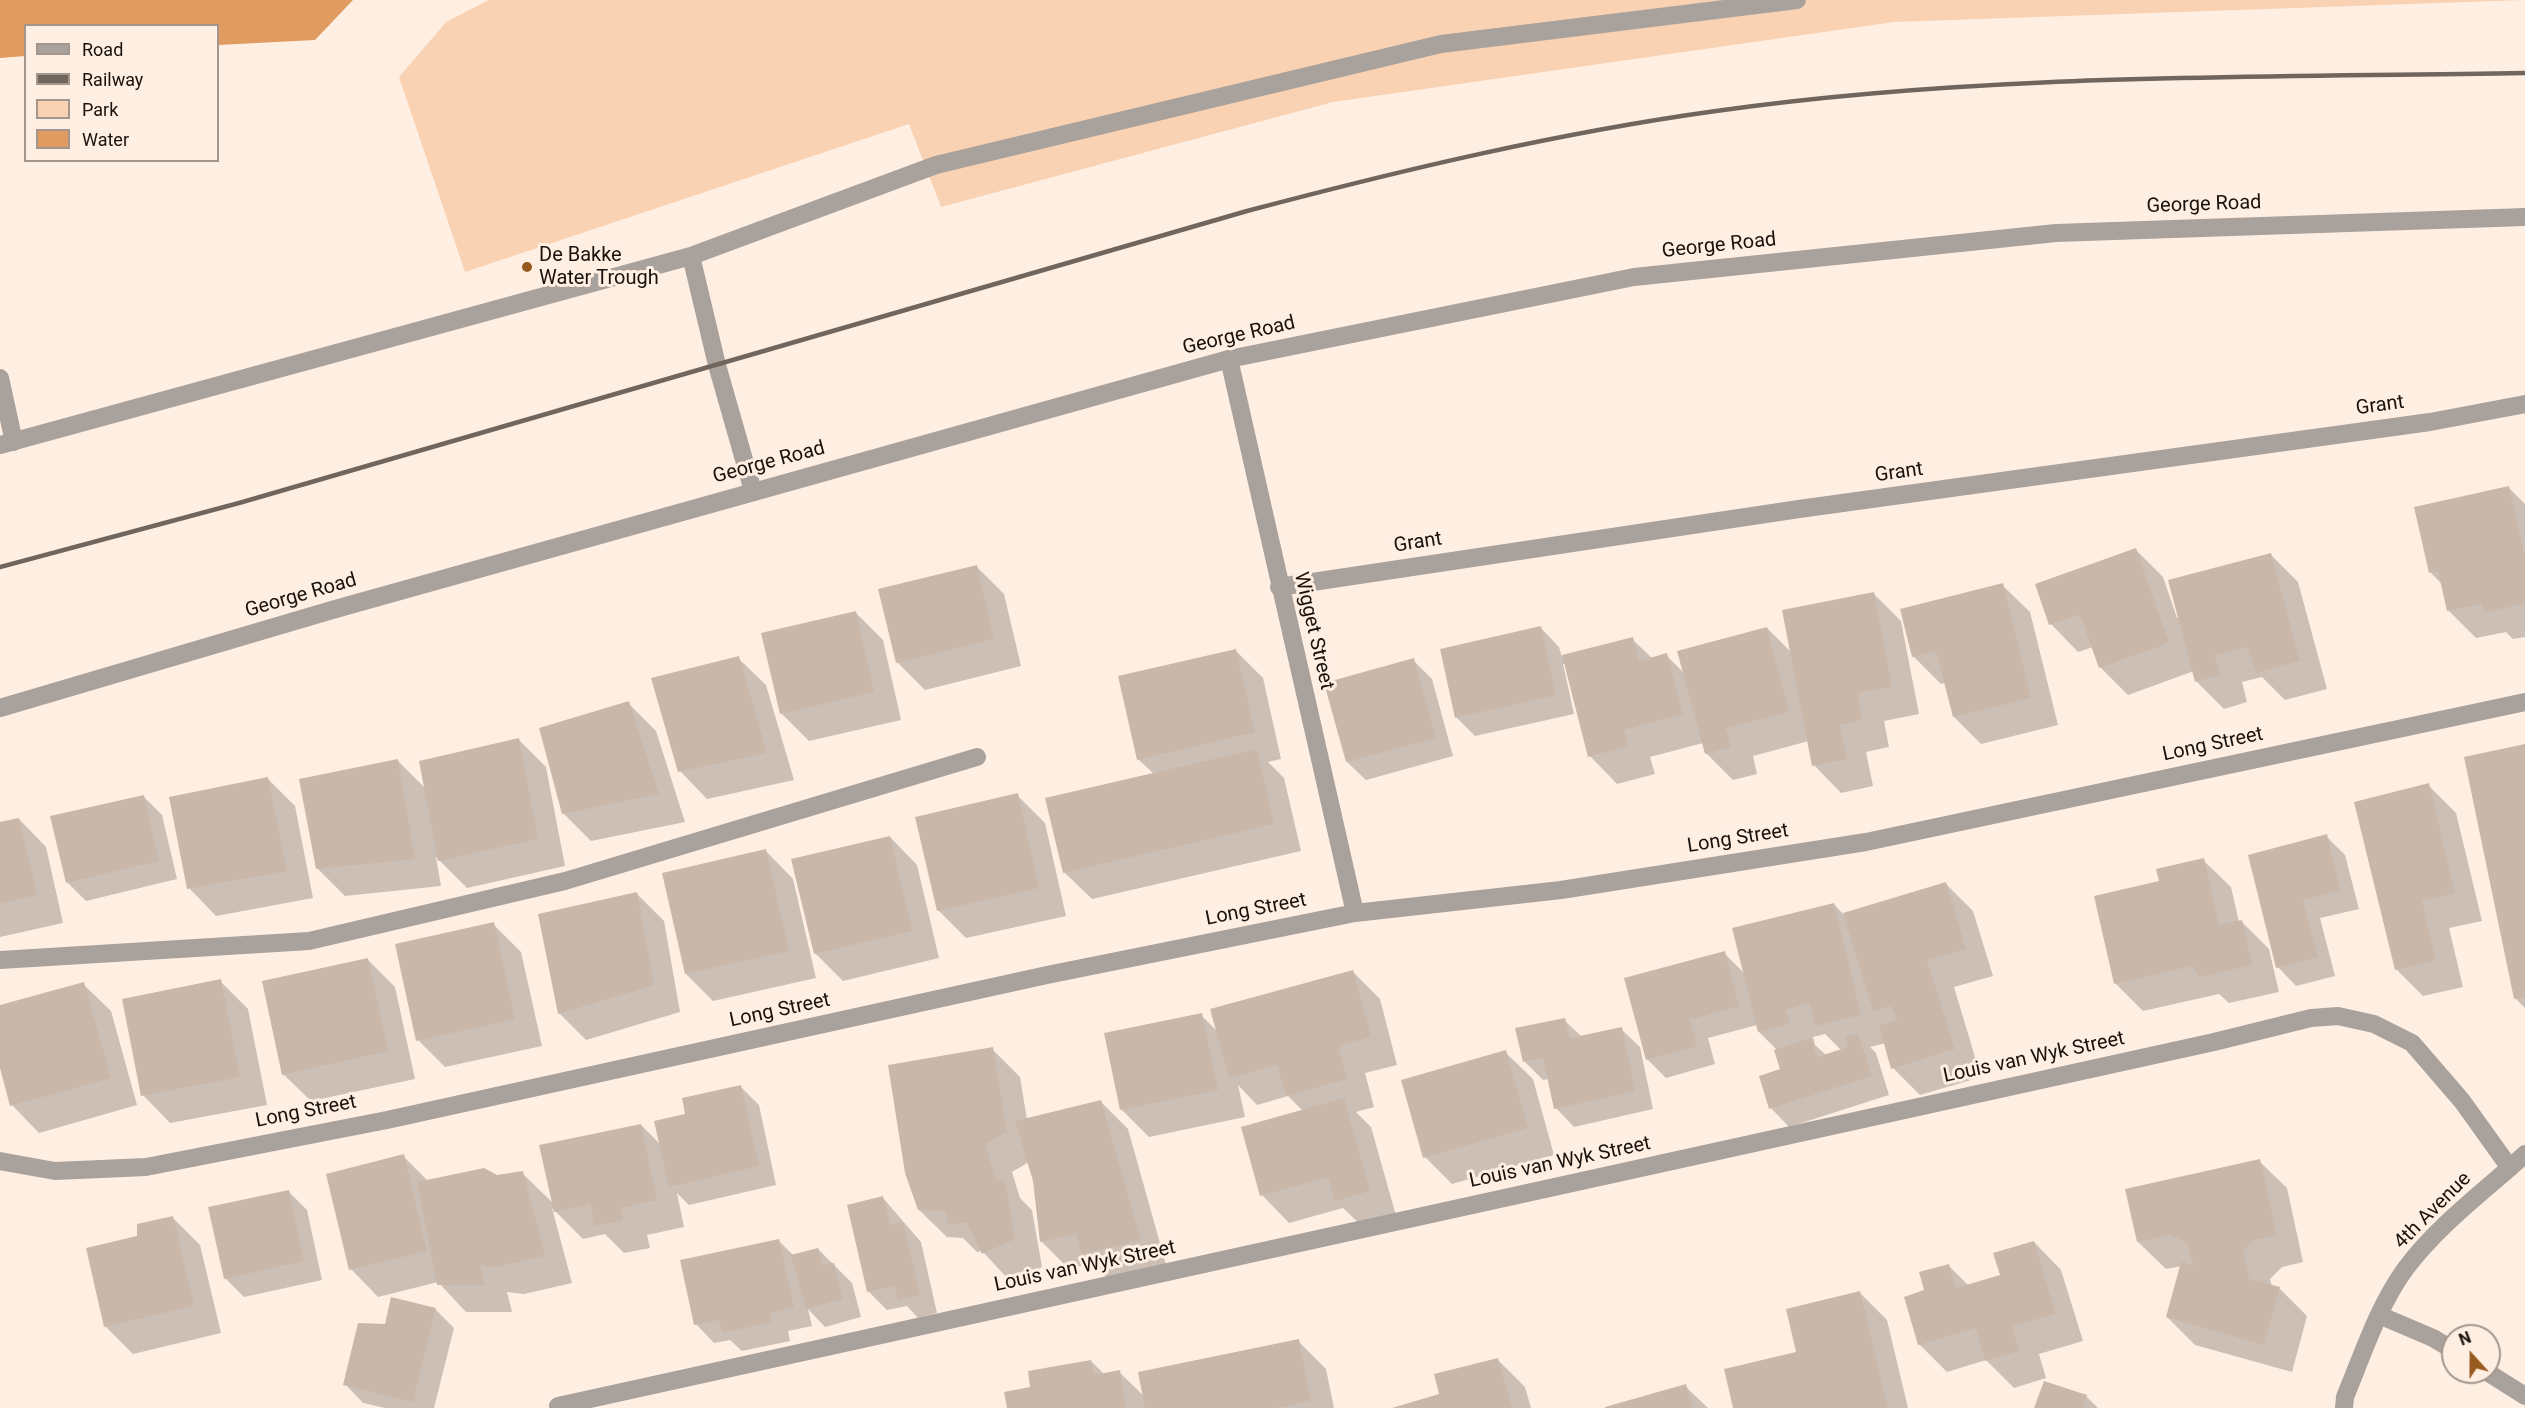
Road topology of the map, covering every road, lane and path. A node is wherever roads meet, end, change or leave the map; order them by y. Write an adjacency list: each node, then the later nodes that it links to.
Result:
1 (1797, 0): 3 (street)
2 (2525, 217): 4 (street, George Road)
3 (691, 256): 8 (street); 9 (street)
4 (1229, 359): 9 (street, George Road); 10 (street, Wigget Street)
5 (0, 378): 6 (street)
6 (2, 401): 8 (street)
7 (2525, 404): 10 (street, Grant)
8 (7, 443)
9 (753, 491): 12 (street, George Road)
10 (1280, 587): 14 (street, Wigget Street)
11 (2525, 702): 14 (street, Long Street)
12 (0, 708)
13 (977, 757): 15 (street)
14 (1355, 913): 17 (street, Long Street)
15 (0, 960)
16 (2525, 1154): 18 (street, 4th Avenue)
17 (0, 1161)
18 (2510, 1167): 19 (street, 4th Avenue); 23 (street, Louis van Wyk Street)
19 (2379, 1315): 20 (street); 24 (street, 4th Avenue)
20 (2441, 1343)
21 (2501, 1381): 22 (street)
22 (2525, 1396)
23 (558, 1406)
24 (2344, 1408)

